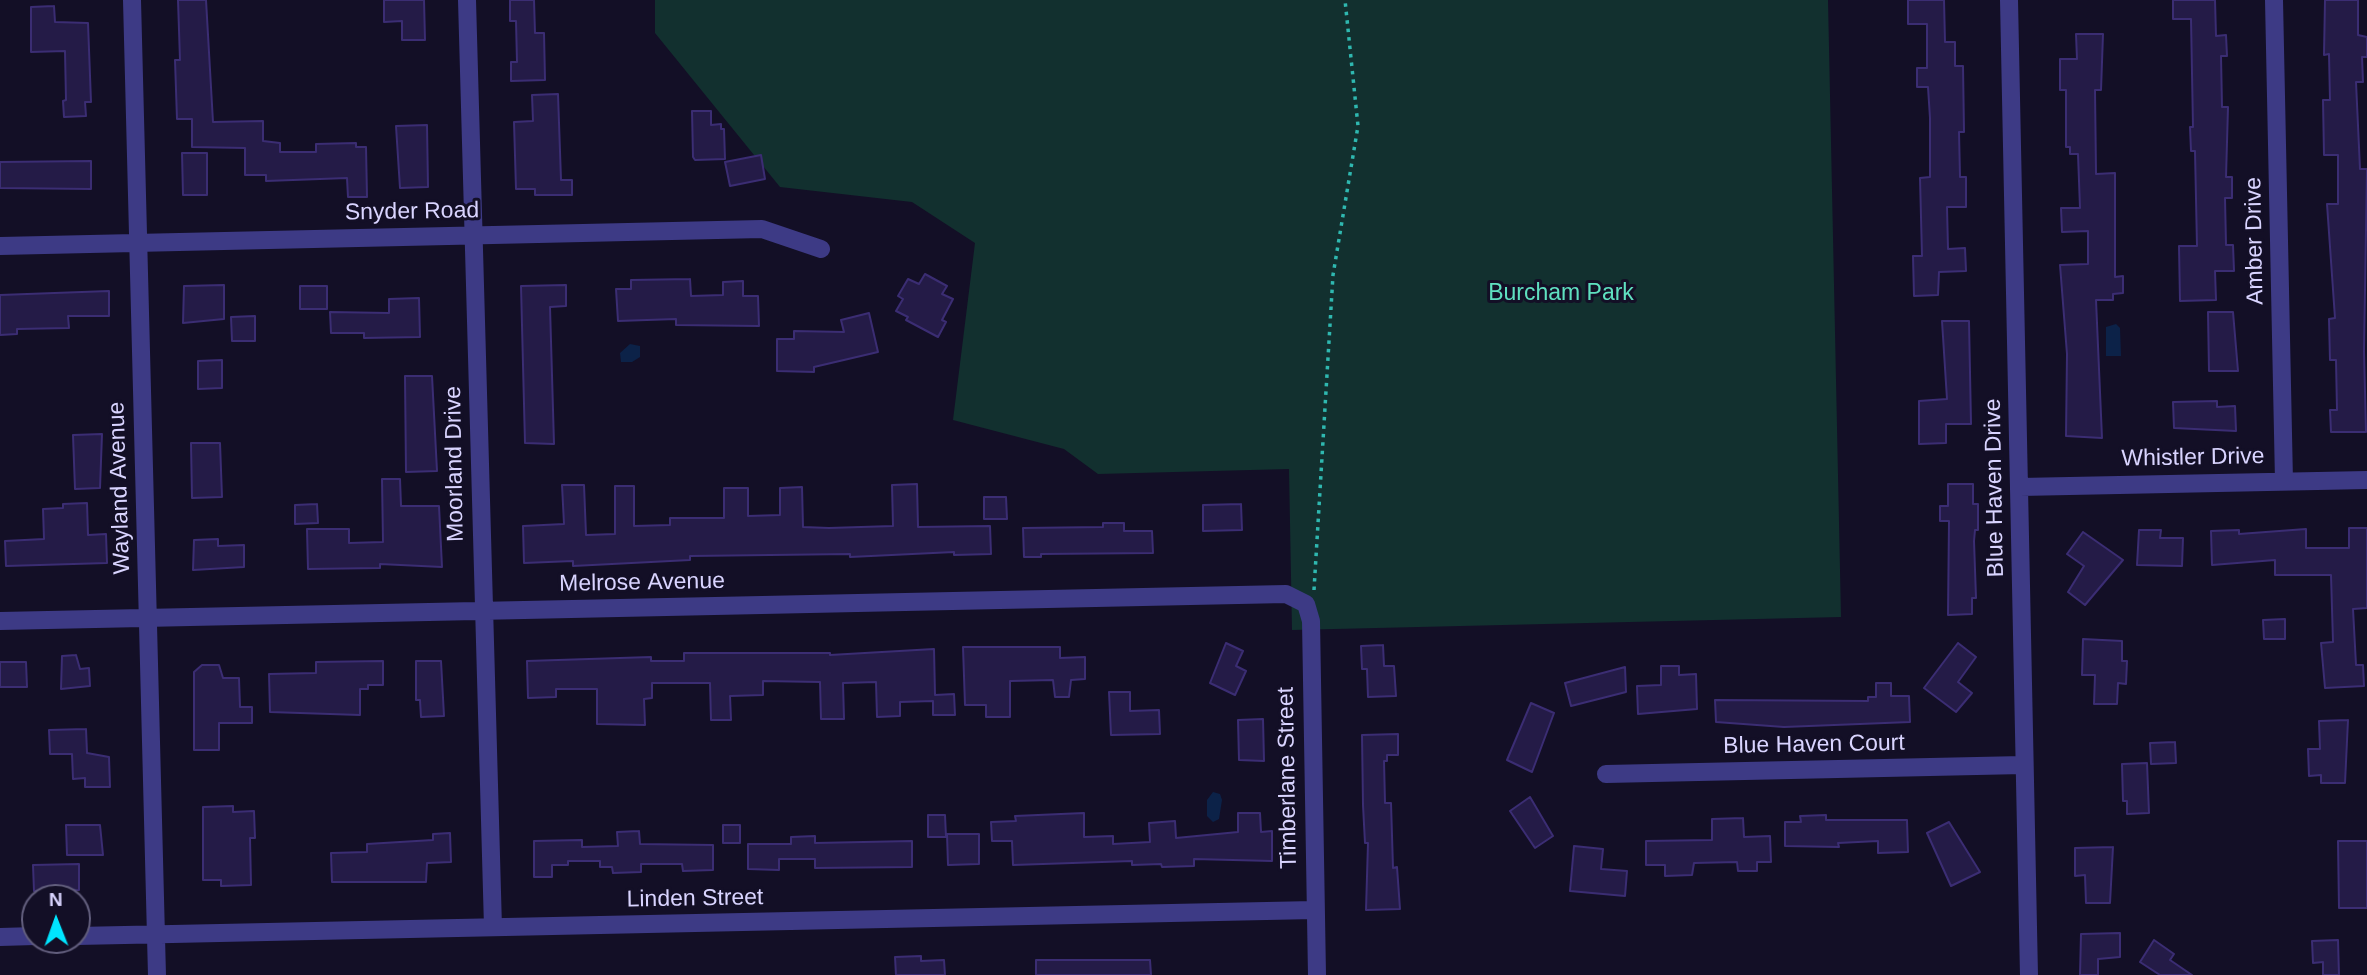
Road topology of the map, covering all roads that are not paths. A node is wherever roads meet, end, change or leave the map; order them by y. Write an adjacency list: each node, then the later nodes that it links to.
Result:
1 (132, 0): 6 (street, Wayland Avenue)
2 (467, 0): 5 (street, Moorland Drive)
3 (2009, 0): 11 (street, Blue Haven Drive)
4 (2274, 0): 10 (street, Amber Drive)
5 (474, 235): 6 (street, Snyder Road); 8 (street, Snyder Road); 13 (street, Moorland Drive)
6 (138, 243): 7 (street, Snyder Road); 14 (street, Wayland Avenue)
7 (0, 246)
8 (821, 248)
9 (2367, 480): 10 (street, Whistler Drive)
10 (2284, 481): 11 (street, Whistler Drive)
11 (2020, 486): 16 (street, Blue Haven Drive)
12 (1286, 594): 13 (street, Melrose Avenue); 18 (street, Timberlane Street)
13 (483, 611): 14 (street, Melrose Avenue); 19 (street, Moorland Drive)
14 (148, 618): 15 (street, Melrose Avenue); 20 (street, Wayland Avenue)
15 (0, 621)
16 (2023, 765): 17 (street, Blue Haven Court); 26 (street, Blue Haven Drive)
17 (1606, 774)
18 (1314, 910): 19 (street, Linden Street); 25 (street, Timberlane Street)
19 (493, 927): 20 (street, Linden Street)
20 (156, 934): 22 (street, Linden Street); 24 (street, Wayland Avenue)
21 (21, 936): 23 (street)
22 (91, 936)
23 (0, 937)
24 (157, 975)
25 (1317, 975)
26 (2029, 975)

